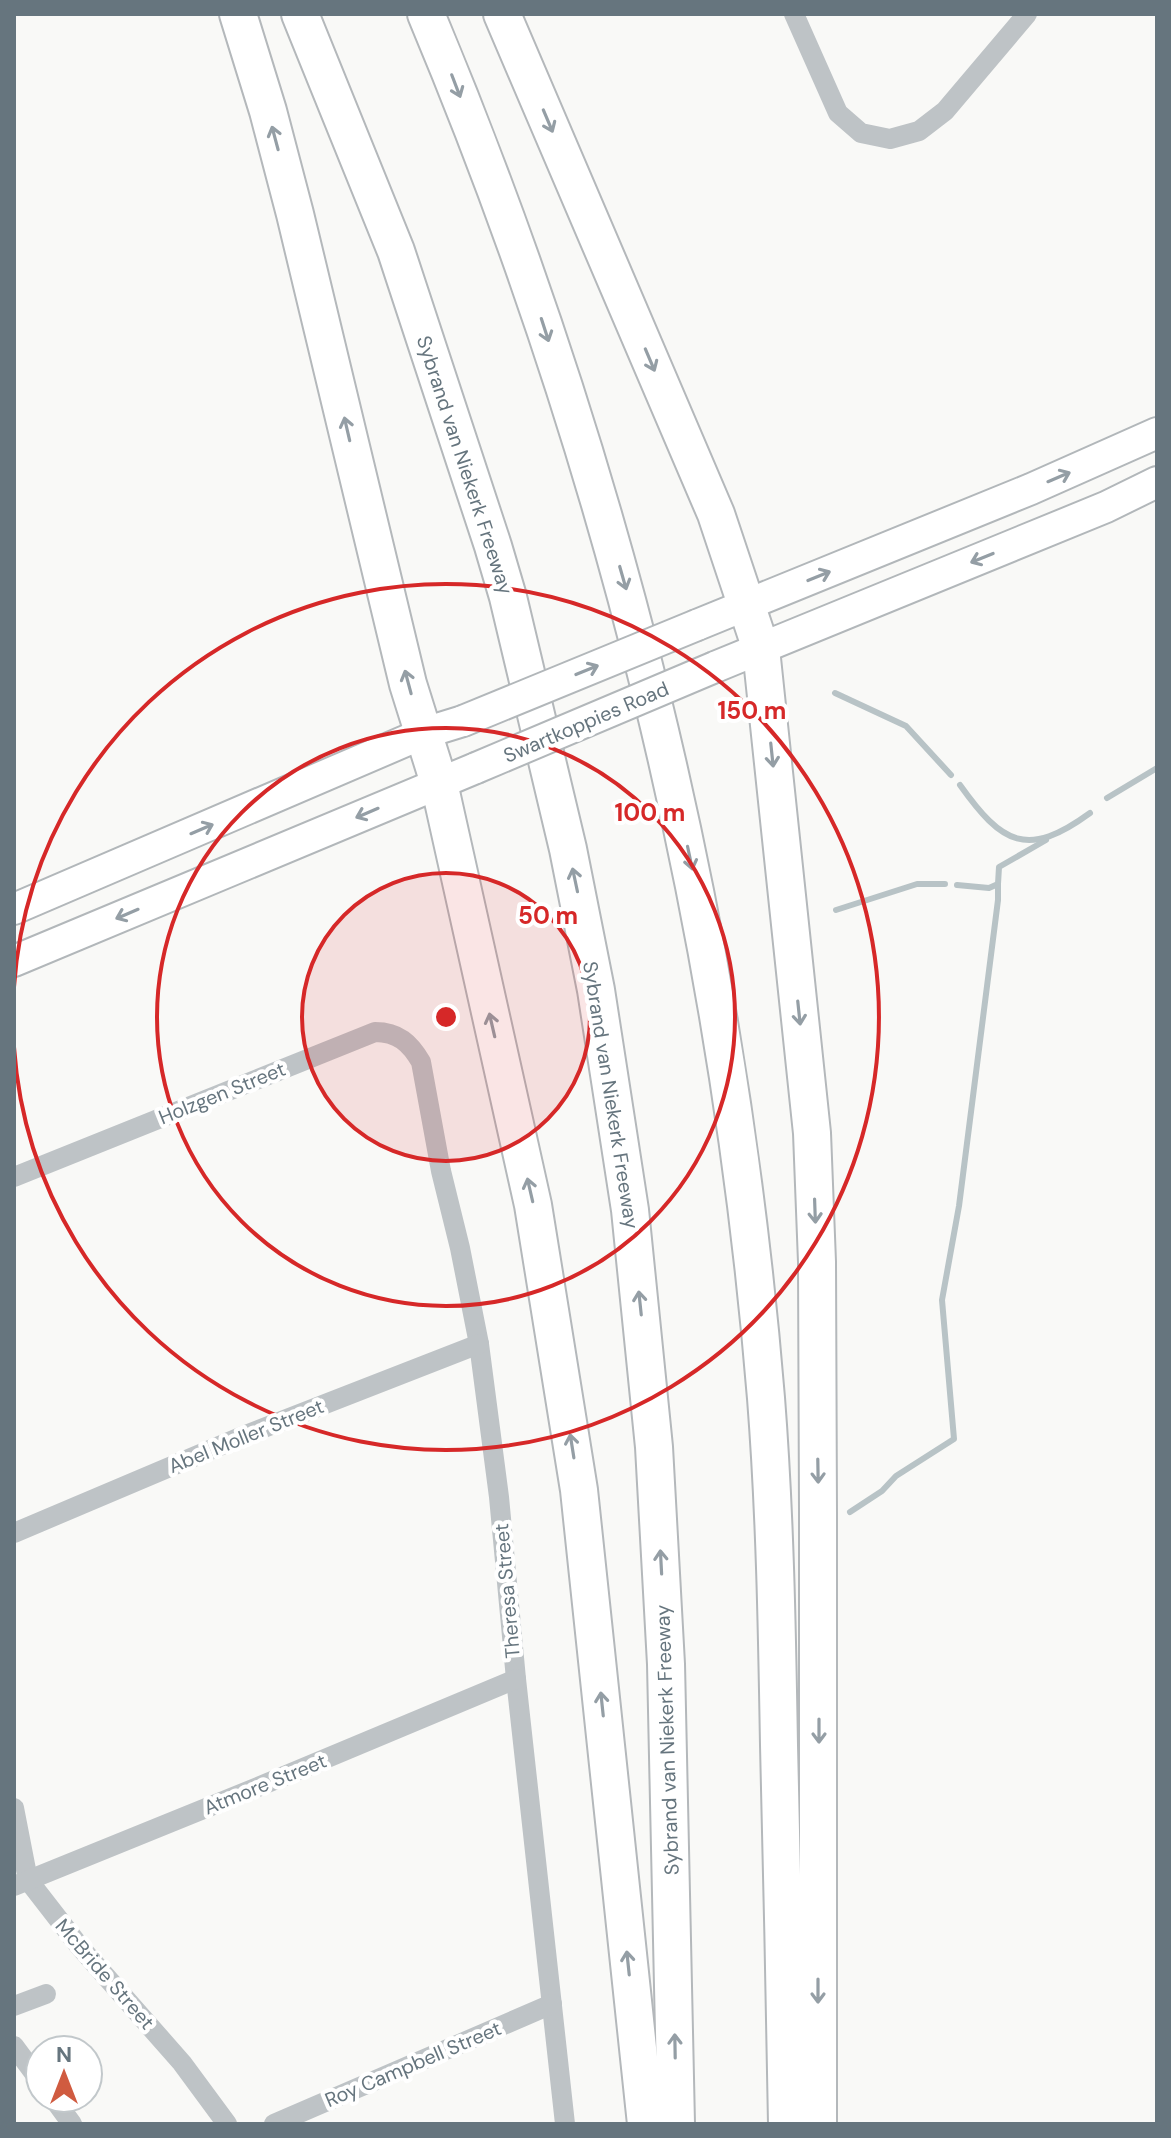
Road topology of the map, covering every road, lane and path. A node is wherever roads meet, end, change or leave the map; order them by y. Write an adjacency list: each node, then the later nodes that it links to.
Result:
1 (238, 14): 11 (highway, one-way to 1)
2 (300, 14): 29 (highway, Sybrand van Niekerk Freeway, one-way to 2)
3 (426, 14): 30 (highway, one-way to 30)
4 (502, 14): 9 (highway, one-way to 9)
5 (794, 14): 6 (street)
6 (1027, 14)
7 (1157, 433): 9 (main road, one-way to 7)
8 (1157, 482): 10 (main road, Swartkoppies Road, one-way to 10)
9 (747, 606): 10 (highway); 11 (main road, one-way to 9, bridge)
10 (761, 649): 12 (main road, Swartkoppies Road, bridge); 31 (highway, one-way to 31)
11 (424, 733): 12 (highway); 13 (main road, one-way to 11)
12 (439, 783): 14 (main road, Swartkoppies Road, one-way to 14); 28 (highway, one-way to 12)
13 (14, 909)
14 (14, 961)
15 (421, 1062): 16 (street, Holzgen Street); 17 (street, Theresa Street)
16 (14, 1177)
17 (479, 1344): 18 (street, Abel Moller Street); 19 (street, Theresa Street)
18 (14, 1533)
19 (516, 1679): 21 (street, Atmore Street); 23 (street, Theresa Street)
20 (14, 1808): 21 (street, McBride Street)
21 (21, 1883): 25 (street, McBride Street)
22 (46, 1994): 24 (street)
23 (552, 2004): 26 (street, Roy Campbell Street); 27 (street, Theresa Street)
24 (14, 2006)
25 (227, 2124)
26 (274, 2124)
27 (565, 2124)
28 (646, 2124)
29 (676, 2124)
30 (787, 2124)
31 (818, 2124)

